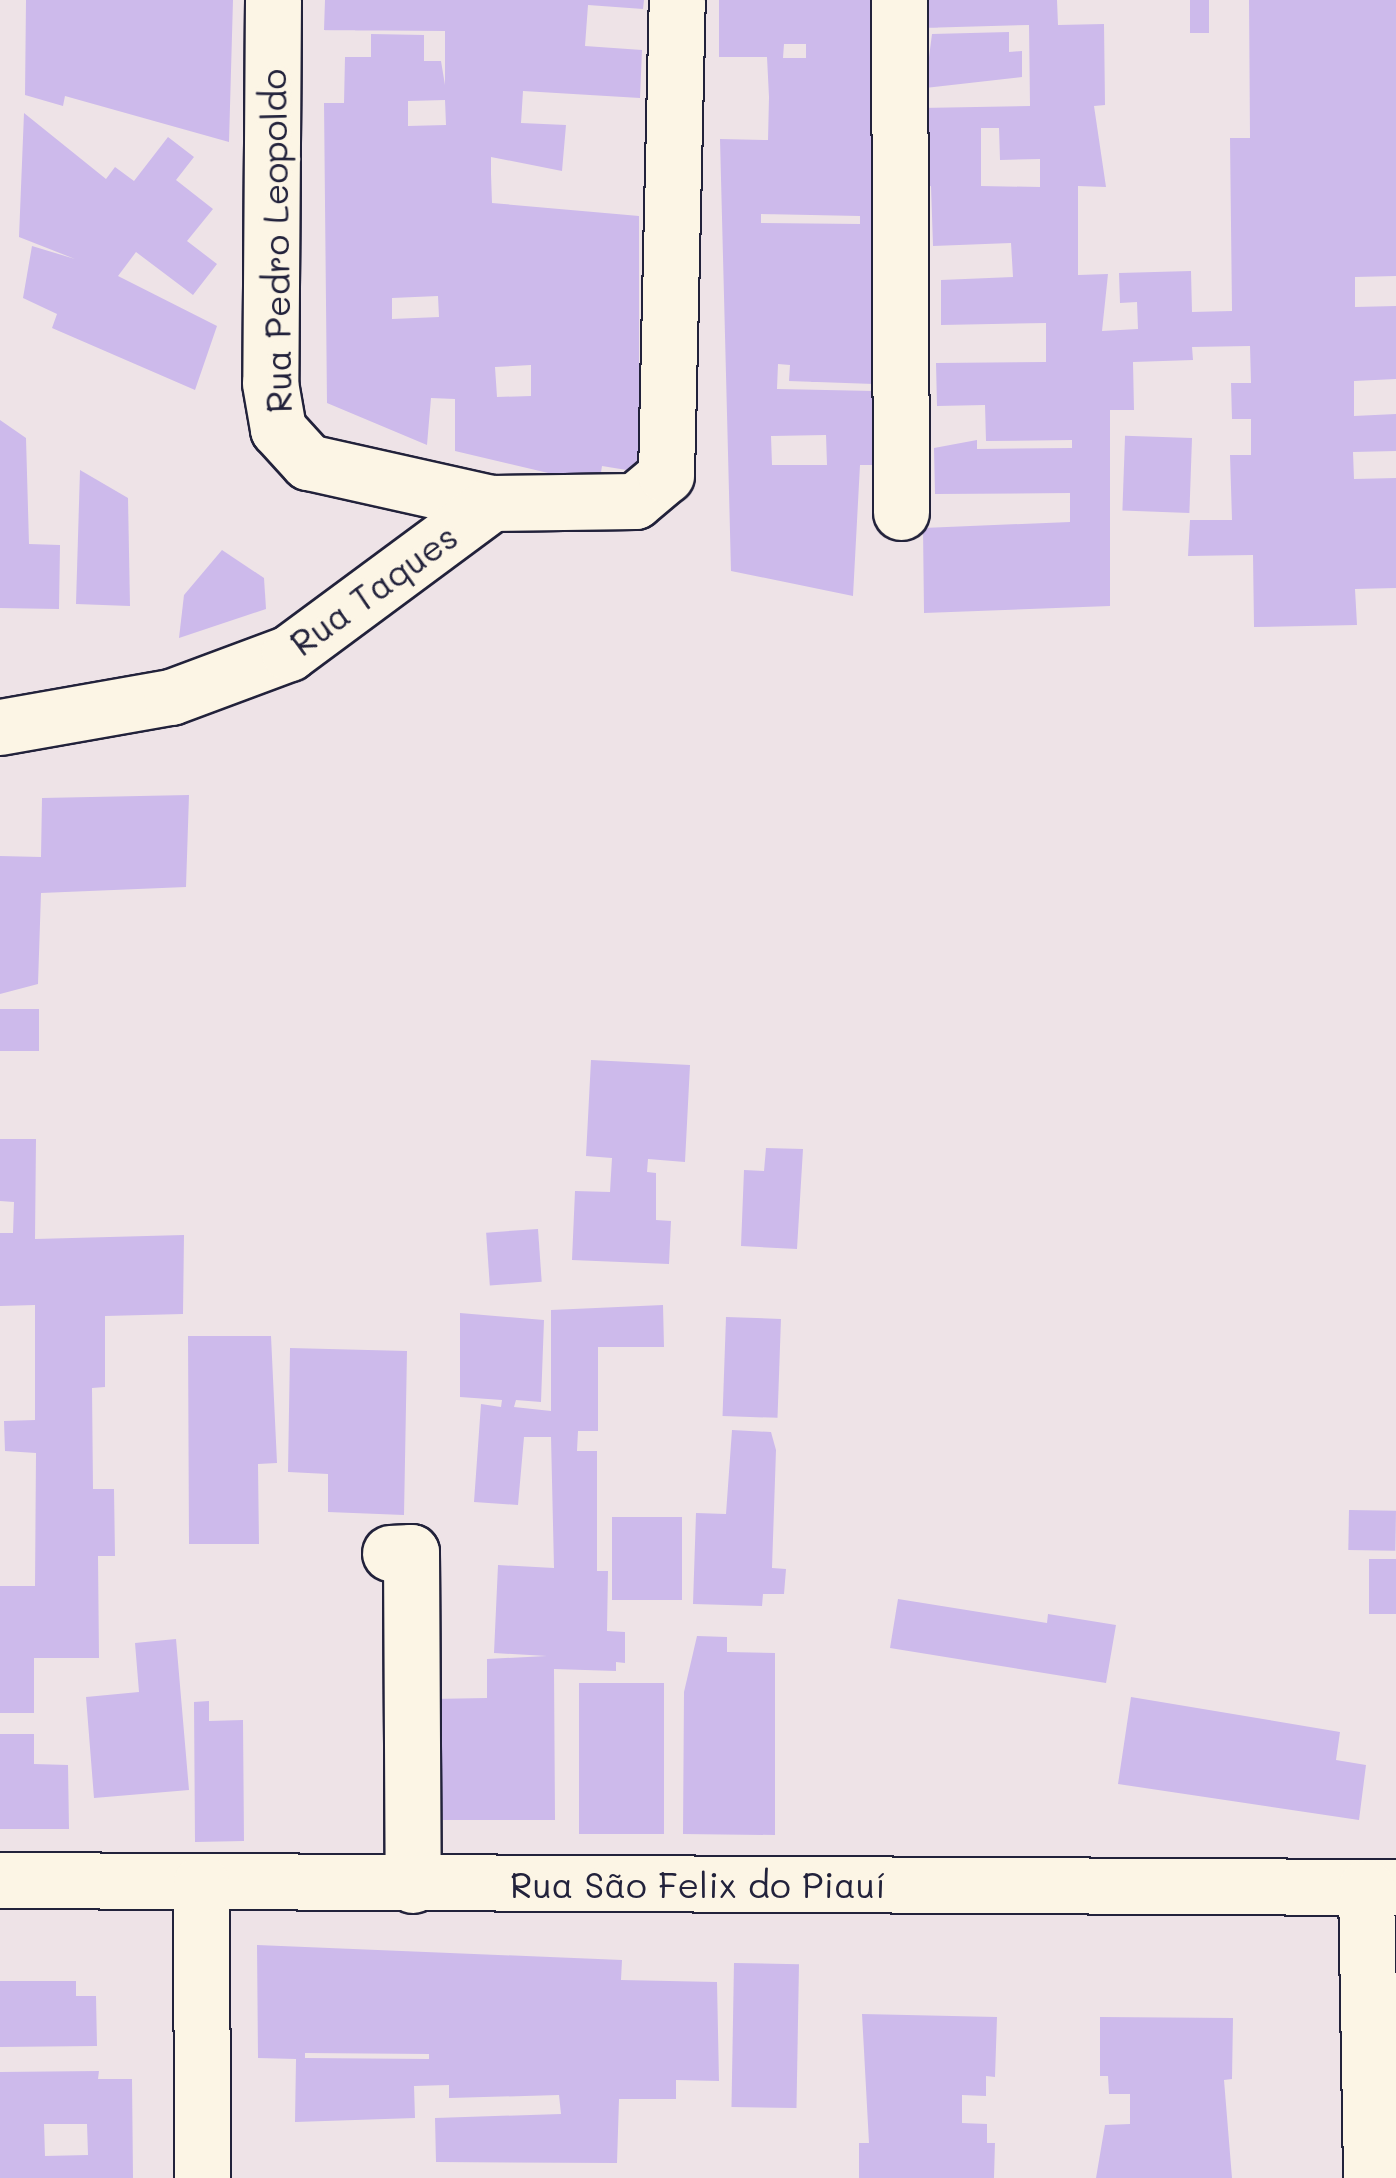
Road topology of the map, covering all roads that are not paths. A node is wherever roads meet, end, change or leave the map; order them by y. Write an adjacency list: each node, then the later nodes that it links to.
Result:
1 (272, 0): 4 (street, Rua Pedro Leopoldo)
2 (676, 0): 4 (street, Rua Taques)
3 (899, 0): 5 (street)
4 (492, 503): 6 (street, Rua Taques)
5 (901, 512)
6 (0, 726)
7 (390, 1553): 10 (street)
8 (0, 1880): 9 (street, Rua São Felix do Piauí)
9 (201, 1883): 10 (street, Rua São Felix do Piauí); 13 (street)
10 (413, 1885): 11 (street, Rua São Felix do Piauí)
11 (1381, 1887): 12 (street)
12 (1383, 2060): 14 (street)
13 (202, 2178)
14 (1371, 2178)

